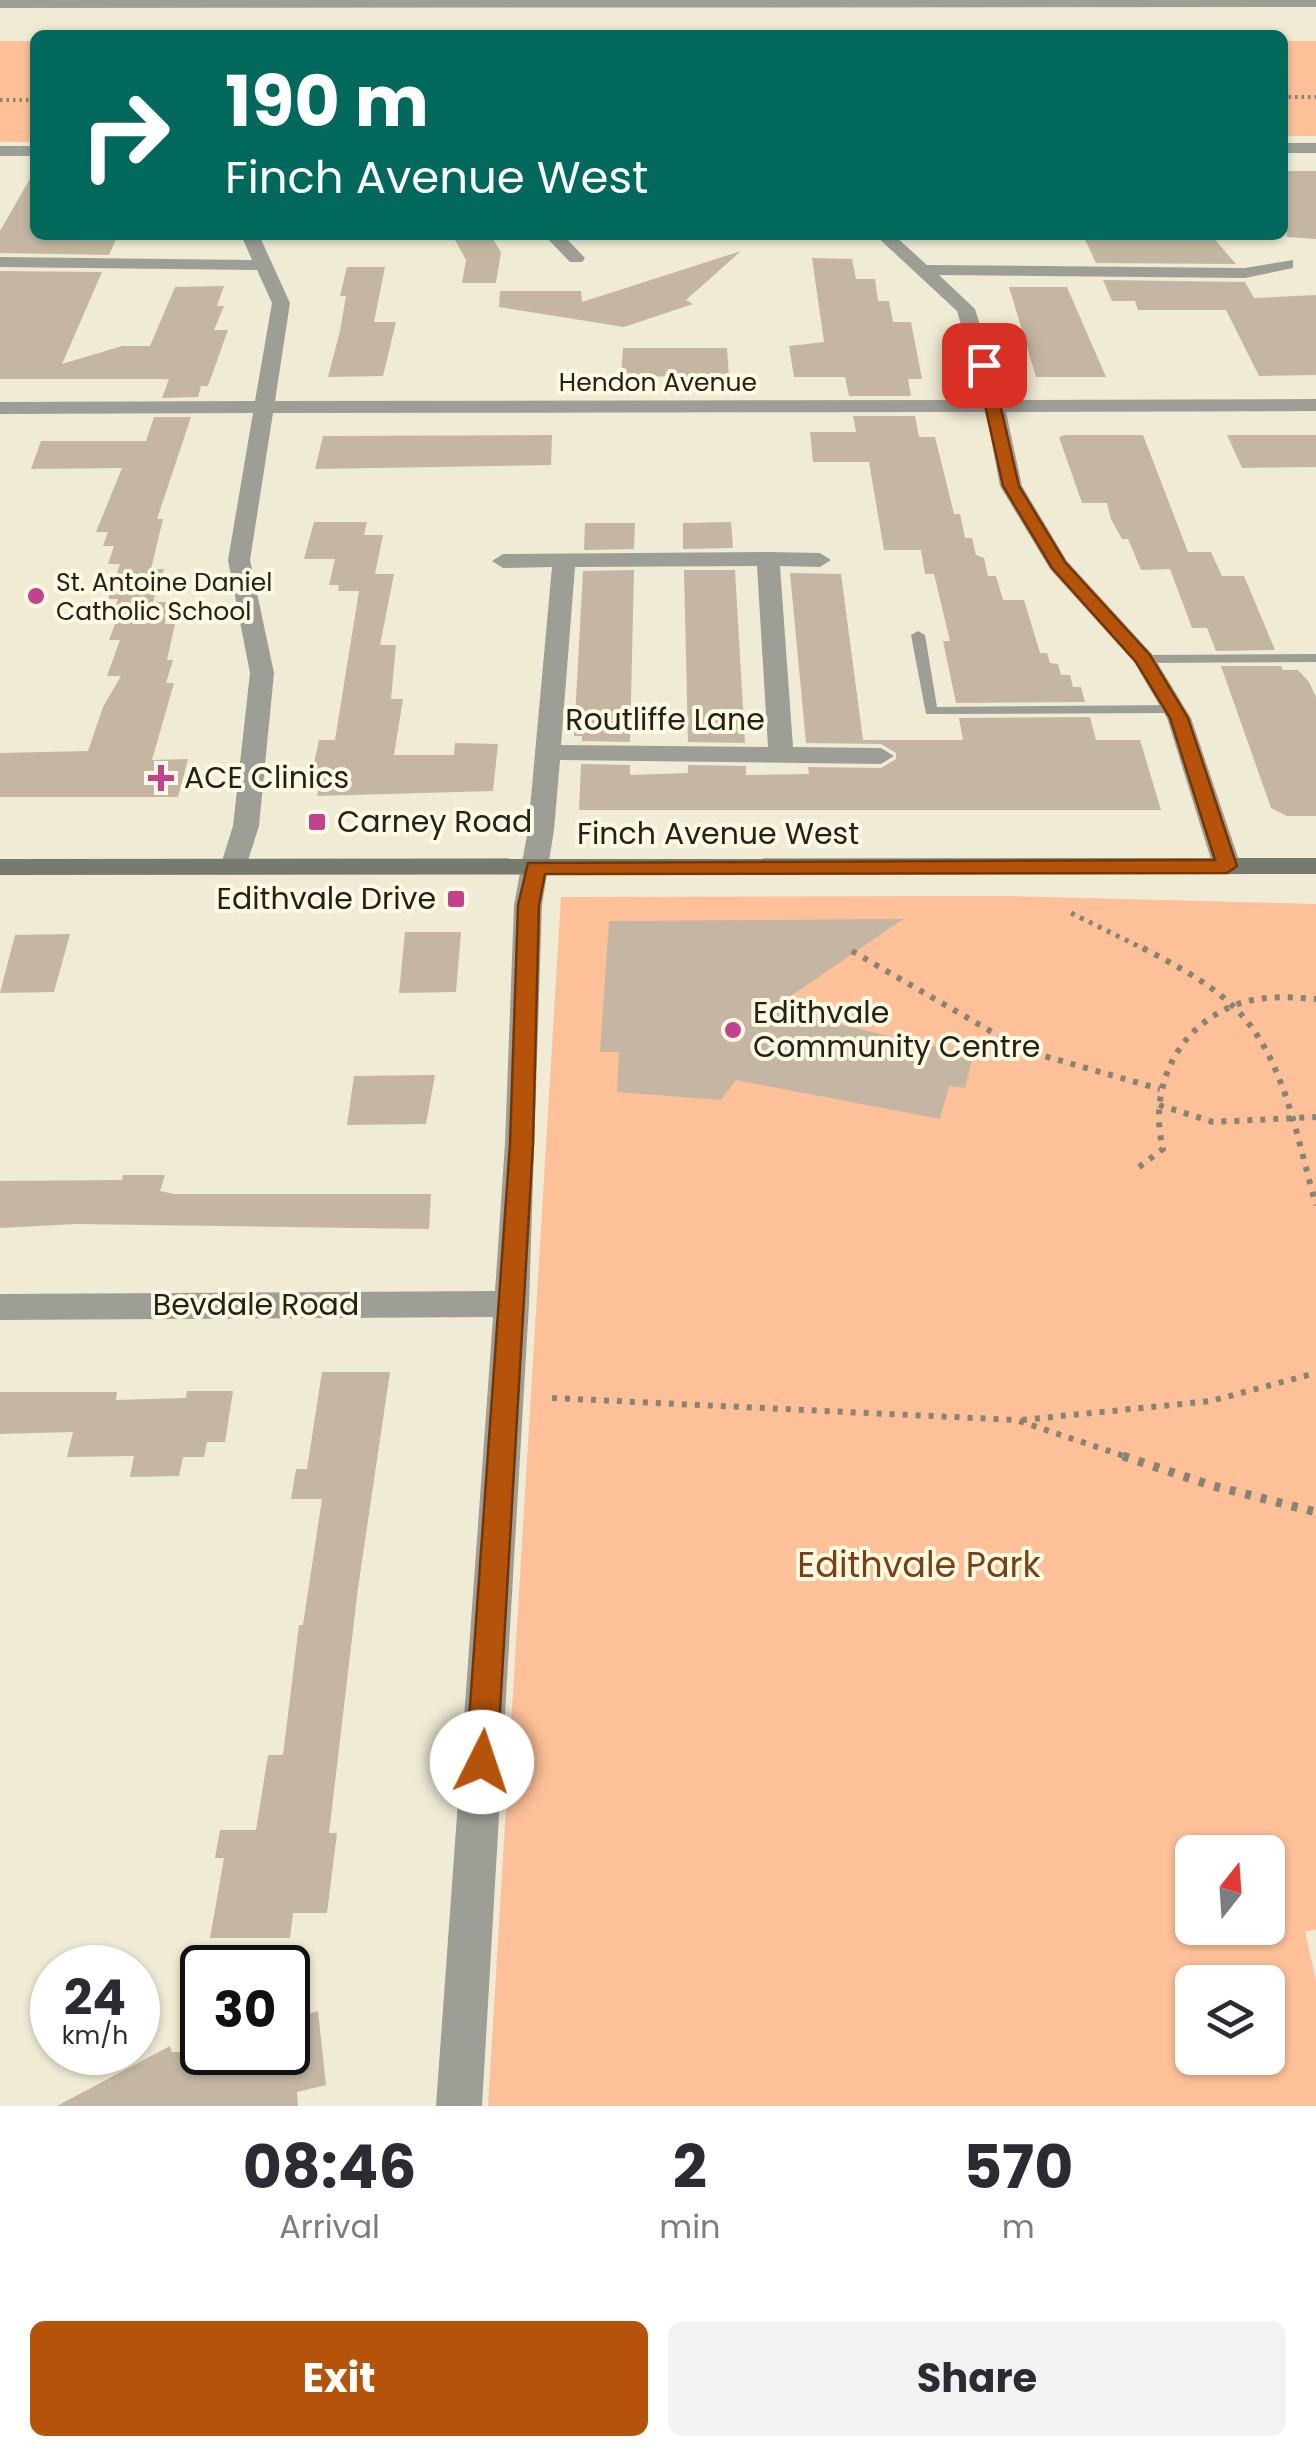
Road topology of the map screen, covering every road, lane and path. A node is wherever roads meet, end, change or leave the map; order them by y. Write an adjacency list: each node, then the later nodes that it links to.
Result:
1 (0, 4): 2 (street)
2 (1316, 4)
3 (1288, 97): 4 (path)
4 (1316, 98)
5 (0, 100): 6 (path)
6 (30, 100)
7 (1288, 148): 8 (street)
8 (1316, 148)
9 (0, 151): 10 (street)
10 (30, 151)
11 (252, 240): 17 (street)
12 (557, 240): 14 (street)
13 (889, 240): 18 (street)
14 (576, 258)
15 (0, 262): 17 (street)
16 (1287, 264): 18 (street)
17 (265, 265): 22 (street)
18 (922, 270): 19 (street)
19 (994, 405): 20 (street, Hendon Avenue); 22 (street, Hendon Avenue); 29 (street)
20 (1316, 405)
21 (0, 408): 22 (street, Hendon Avenue)
22 (264, 408): 37 (street)
23 (768, 559): 25 (street); 26 (street); 32 (street, Routliffe Lane)
24 (504, 560): 25 (street)
25 (564, 560): 31 (street, Routliffe Lane)
26 (820, 560)
27 (918, 635): 30 (lane)
28 (1316, 658): 29 (lane)
29 (1144, 659): 30 (street)
30 (1174, 709): 34 (street)
31 (548, 752): 32 (street, Routliffe Lane); 38 (street, Routliffe Lane)
32 (781, 754): 33 (street, Routliffe Lane)
33 (880, 756)
34 (1227, 866): 35 (main road, Finch Avenue West); 38 (main road, Finch Avenue West)
35 (1316, 866)
36 (0, 867): 37 (main road, Finch Avenue West)
37 (234, 867): 38 (main road, Finch Avenue West)
38 (536, 867): 49 (street)
39 (1071, 913): 42 (path)
40 (852, 951): 43 (path)
41 (1316, 999): 42 (path)
42 (1232, 1006): 43 (path); 46 (path)
43 (1160, 1089): 44 (path)
44 (1159, 1105): 46 (path); 47 (path)
45 (1316, 1118): 46 (path)
46 (1290, 1121): 48 (path)
47 (1138, 1167)
48 (1316, 1205)
49 (512, 1304): 50 (street, Bevdale Road); 55 (street)
50 (0, 1307)
51 (1316, 1374): 53 (path)
52 (552, 1398): 53 (path)
53 (1016, 1420): 54 (path)
54 (1316, 1512)
55 (458, 2106)

